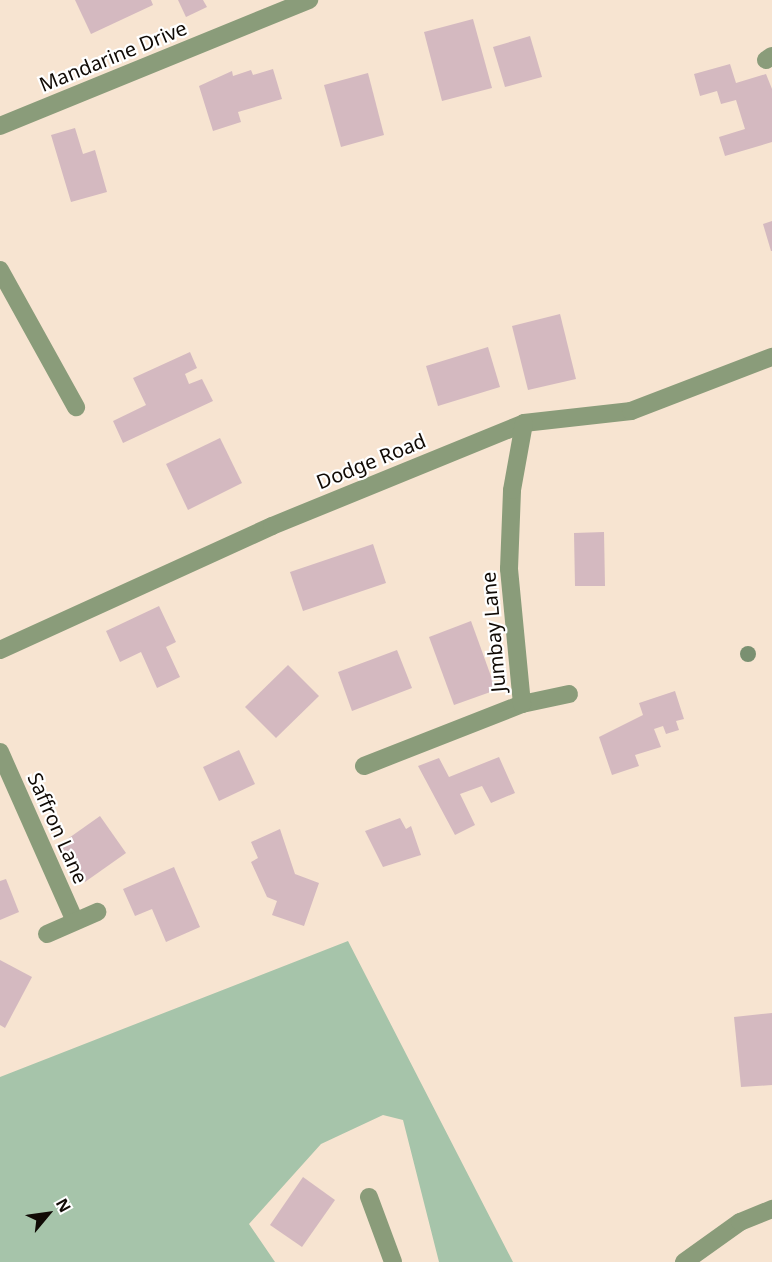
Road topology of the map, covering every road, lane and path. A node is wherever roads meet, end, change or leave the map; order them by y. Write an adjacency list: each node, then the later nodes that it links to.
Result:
1 (309, 0): 2 (street, Mandarine Drive)
2 (0, 126)
3 (0, 270): 5 (street)
4 (772, 357): 6 (street, Dodge Road)
5 (75, 407)
6 (524, 423): 7 (street, Dodge Road); 9 (street, Jumbay Lane)
7 (0, 650)
8 (568, 694): 9 (street)
9 (522, 704): 11 (street, Jumbay Lane)
10 (0, 752): 13 (street, Saffron Lane)
11 (364, 766)
12 (97, 912): 13 (street)
13 (75, 921): 14 (street)
14 (46, 934)
15 (369, 1197): 17 (street)
16 (772, 1209): 18 (street)
17 (393, 1262)
18 (684, 1262)

